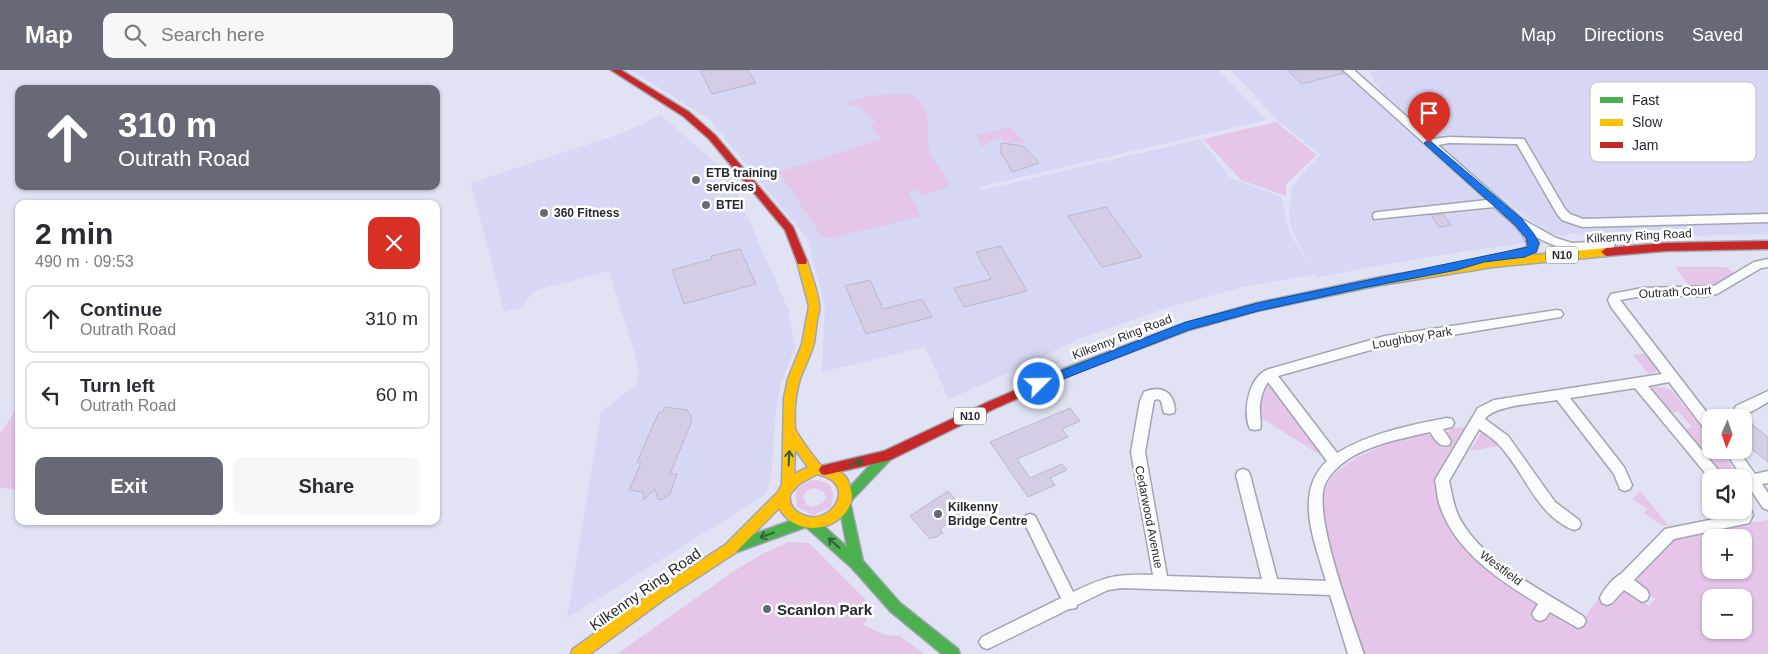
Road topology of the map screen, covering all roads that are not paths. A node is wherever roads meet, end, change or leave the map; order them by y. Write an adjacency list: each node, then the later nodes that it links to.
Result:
1 (615, 70): 27 (main road)
2 (1348, 70): 3 (street)
3 (1429, 143): 4 (street); 6 (street)
4 (1496, 203): 5 (street); 7 (street)
5 (1378, 216)
6 (1768, 218)
7 (1518, 222): 9 (street); 11 (street)
8 (1768, 245): 9 (main road, Kilkenny Ring Road / N10)
9 (1666, 247): 11 (main road, Kilkenny Ring Road / N10)
10 (1768, 263): 16 (street, Outrath Court)
11 (1457, 267): 29 (main road, Kilkenny Ring Road / N10)
12 (1557, 314): 13 (street, Loughboy Park)
13 (1530, 318): 14 (street); 15 (street, Loughboy Park)
14 (1539, 328)
15 (1269, 374): 25 (street); 30 (street)
16 (1672, 377): 17 (street, Westfield); 22 (street)
17 (1638, 383): 18 (street, Westfield); 31 (street)
18 (1560, 395): 23 (street, Westfield); 37 (street)
19 (1768, 396): 21 (street)
20 (1169, 409): 47 (street, Cedarwood Avenue)
21 (1743, 409)
22 (1702, 415)
23 (1478, 422): 44 (street); 53 (street, Westfield)
24 (1447, 423): 26 (street)
25 (1255, 425)
26 (1433, 426): 28 (street); 30 (street)
27 (790, 433): 32 (main road); 36 (main road, one-way to 27)
28 (1444, 441)
29 (886, 456): 32 (main road, Kilkenny Ring Road / N10, one-way to 29); 39 (main road, Kilkenny Ring Road / N10)
30 (1336, 462): 50 (street)
31 (1710, 469)
32 (821, 470): 36 (main road, N10); 39 (main road)
33 (1244, 475): 49 (street)
34 (1768, 477): 35 (street)
35 (1752, 481): 40 (street)
36 (788, 484): 38 (main road, N10)
37 (1625, 485)
38 (784, 495): 43 (main road); 45 (main road, Kilkenny Ring Road / N10)
39 (846, 501): 43 (main road, N10); 46 (main road)
40 (1768, 504)
41 (1744, 519): 48 (street)
42 (1030, 520): 54 (street)
43 (807, 523): 45 (main road, Kilkenny Ring Road / N10, one-way to 45); 46 (main road, one-way to 43)
44 (1574, 524)
45 (730, 549): 58 (main road, Kilkenny Ring Road / N10)
46 (857, 564): 59 (main road)
47 (1161, 580): 49 (street, Cedarwood Avenue); 54 (street, Cedarwood Avenue)
48 (1622, 580): 51 (street); 52 (street)
49 (1271, 586): 50 (street, Cedarwood Avenue)
50 (1334, 588): 60 (street)
51 (1642, 595)
52 (1608, 598)
53 (1548, 601): 55 (street); 56 (street, Westfield)
54 (1071, 603): 57 (street, Cedarwood Avenue)
55 (1540, 614)
56 (1578, 621)
57 (987, 642)
58 (578, 654)
59 (953, 654)
60 (1356, 654)

